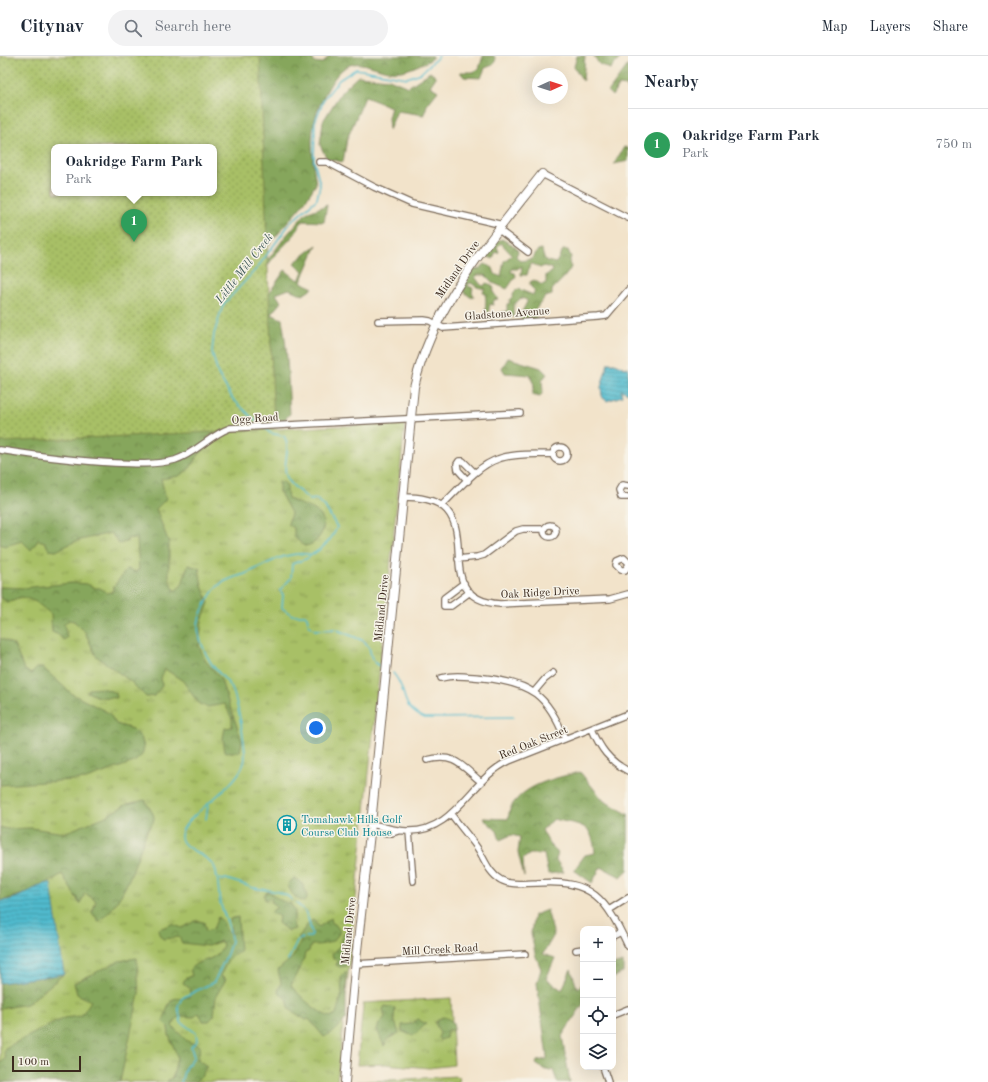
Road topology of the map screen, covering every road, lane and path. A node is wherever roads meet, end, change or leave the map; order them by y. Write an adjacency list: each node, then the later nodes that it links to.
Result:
1 (319, 162): 4 (street)
2 (542, 174): 3 (street); 4 (main road, Midland Drive)
3 (628, 218)
4 (501, 227): 5 (street); 8 (main road, Midland Drive)
5 (528, 252)
6 (628, 290): 8 (street, Gladstone Avenue)
7 (378, 321): 8 (street, Gladstone Avenue)
8 (436, 324): 10 (main road, Midland Drive)
9 (520, 413): 10 (street, Ogg Road)
10 (410, 419): 11 (street, Ogg Road); 16 (main road, Midland Drive)
11 (0, 450)
12 (553, 454): 13 (street)
13 (475, 473): 14 (street); 14 (street)
14 (468, 481): 18 (street)
15 (628, 486): 17 (street)
16 (403, 497): 18 (street); 36 (main road, Midland Drive)
17 (628, 497)
18 (441, 506): 20 (street, Oak Ridge Drive)
19 (544, 529): 20 (street)
20 (458, 558): 23 (street, Oak Ridge Drive)
21 (628, 562): 22 (street)
22 (628, 566)
23 (464, 583): 24 (street, Oak Ridge Drive); 24 (street)
24 (470, 592): 25 (street, Oak Ridge Drive)
25 (628, 594)
26 (553, 673): 28 (street)
27 (441, 678): 28 (street)
28 (534, 692): 31 (street)
29 (628, 714): 30 (street, Red Oak Street)
30 (592, 729): 31 (street, Red Oak Street); 33 (street)
31 (565, 739): 34 (street, Red Oak Street)
32 (427, 760): 34 (street)
33 (628, 771)
34 (480, 781): 35 (street, Red Oak Street)
35 (451, 814): 37 (street, Red Oak Street); 40 (street)
36 (371, 828): 37 (street, Red Oak Street); 47 (main road, Midland Drive)
37 (409, 832): 38 (street)
38 (414, 881)
39 (628, 898): 40 (street)
40 (609, 910): 41 (street)
41 (621, 932): 42 (street); 43 (street)
42 (616, 934)
43 (628, 946)
44 (580, 949): 45 (street)
45 (576, 950)
46 (525, 954): 47 (street, Mill Creek Road)
47 (355, 964): 51 (main road, Midland Drive)
48 (628, 1009): 49 (street)
49 (616, 1014)
50 (604, 1070): 52 (street)
51 (346, 1082)
52 (608, 1082)

